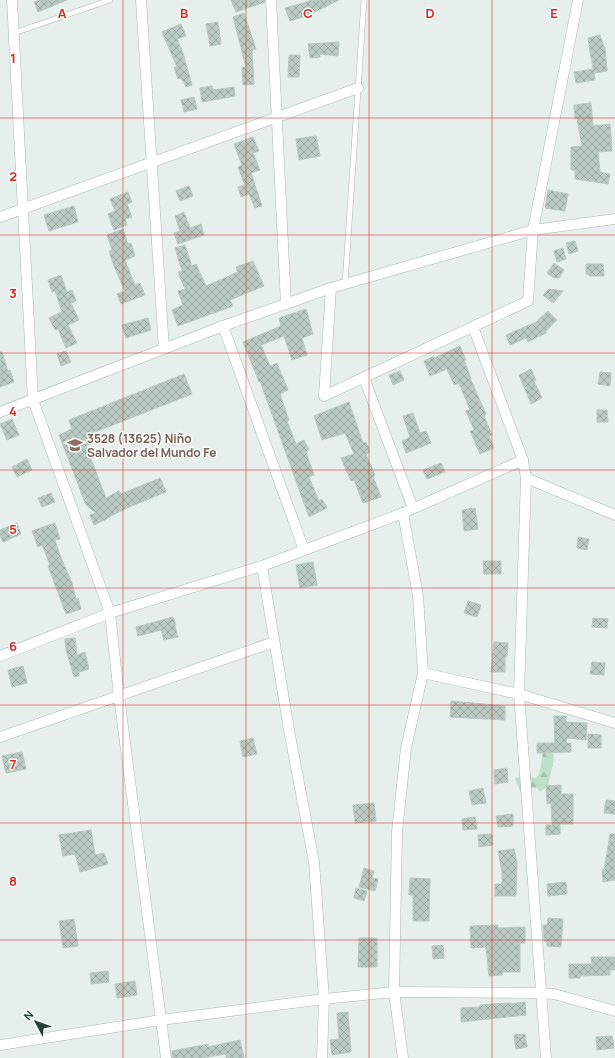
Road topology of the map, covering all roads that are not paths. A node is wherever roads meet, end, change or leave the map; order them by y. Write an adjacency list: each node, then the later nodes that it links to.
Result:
1 (12, 0): 7 (street)
2 (110, 0): 7 (lane)
3 (141, 0): 10 (street)
4 (271, 0): 9 (street)
5 (364, 0): 8 (lane)
6 (578, 0): 14 (street)
7 (14, 33): 11 (street)
8 (358, 88): 9 (street); 15 (lane)
9 (277, 117): 10 (street); 17 (street)
10 (152, 163): 11 (street); 20 (street)
11 (23, 208): 12 (street); 22 (street)
12 (0, 217)
13 (615, 219): 14 (street)
14 (533, 230): 15 (street); 19 (street)
15 (345, 284): 16 (street)
16 (332, 288): 17 (street); 21 (street)
17 (286, 304): 18 (street)
18 (223, 326): 20 (street); 29 (street)
19 (473, 327): 21 (street); 24 (street)
20 (164, 349): 22 (street)
21 (364, 378): 26 (street)
22 (33, 400): 23 (street); 31 (street)
23 (0, 412)
24 (523, 460): 25 (street); 26 (street)
25 (526, 478): 28 (street); 35 (street)
26 (413, 508): 27 (street)
27 (403, 513): 29 (street); 34 (street)
28 (615, 515)
29 (304, 550): 30 (street)
30 (262, 566): 31 (street); 32 (street)
31 (110, 613): 33 (street); 36 (street)
32 (274, 642): 36 (street); 41 (street)
33 (0, 656)
34 (422, 673): 35 (street); 39 (street)
35 (519, 694): 37 (street); 40 (street)
36 (119, 696): 38 (street); 43 (street)
37 (615, 723)
38 (0, 737)
39 (394, 992): 40 (street); 41 (street); 47 (street)
40 (542, 994): 42 (street); 48 (street)
41 (324, 999): 43 (street); 46 (street)
42 (615, 1011)
43 (160, 1020): 44 (street); 45 (street)
44 (0, 1045)
45 (166, 1058)
46 (322, 1058)
47 (402, 1058)
48 (546, 1058)

